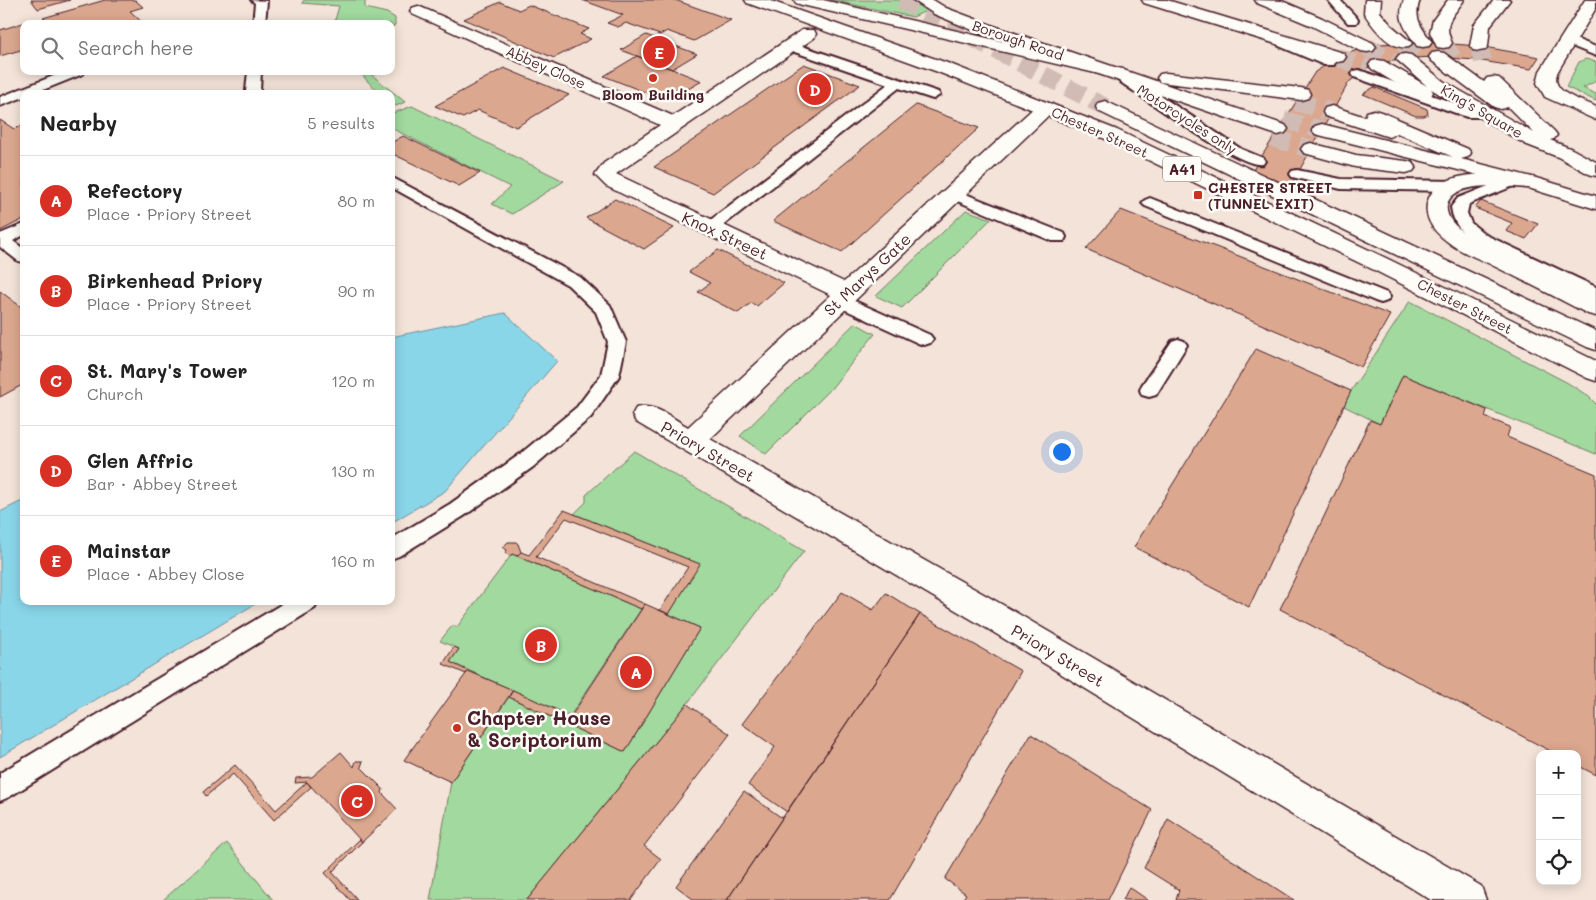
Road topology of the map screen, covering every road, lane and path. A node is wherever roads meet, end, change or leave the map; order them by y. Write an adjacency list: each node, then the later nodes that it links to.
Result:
1 (257, 0): 15 (lane)
2 (753, 0): 35 (main road, Chester Street / A41)
3 (802, 0): 24 (main road)
4 (921, 0): 24 (main road, Borough Road)
5 (1150, 0): 16 (main road)
6 (1262, 0): 16 (main road)
7 (1373, 0): 22 (main road)
8 (1412, 0): 22 (main road, King's Square)
9 (1456, 0): 22 (main road)
10 (1461, 0): 22 (main road)
11 (1502, 0): 22 (main road)
12 (1329, 1): 19 (main road)
13 (1592, 8): 18 (main road)
14 (418, 11): 38 (main road, Abbey Close)
15 (259, 20)
16 (1250, 21): 23 (main road)
17 (808, 34): 20 (main road)
18 (1568, 40): 21 (lane); 37 (main road)
19 (1386, 44)
20 (790, 46): 27 (lane); 38 (main road)
21 (1596, 52)
22 (1432, 55): 28 (main road, King's Square); 28 (main road); 36 (lane); 39 (main road); 39 (main road, King's Square); 40 (main road)
23 (1333, 60)
24 (1117, 73): 24 (main road); 41 (lane, Motorcycles only)
25 (68, 75): 29 (lane)
26 (254, 75): 30 (lane)
27 (897, 83): 32 (lane); 50 (lane)
28 (1428, 88): 36 (main road); 39 (main road, King's Square)
29 (30, 90)
30 (253, 90)
31 (20, 94): 33 (lane)
32 (933, 95)
33 (0, 102)
34 (1105, 107): 59 (main road, Chester Street / A41)
35 (1045, 108): 47 (main road, St Marys Gate); 61 (main road, Chester Street / A41)
36 (1472, 114): 39 (main road)
37 (1596, 114)
38 (674, 124): 50 (main road, Knox Street)
39 (1539, 137): 40 (main road, King's Square)
40 (1565, 153): 42 (main road, King's Square)
41 (1258, 161)
42 (1596, 170)
43 (1297, 174): 46 (lane)
44 (1520, 182): 44 (main road); 46 (main road); 49 (main road); 54 (lane)
45 (395, 183): 65 (lane)
46 (1454, 186): 57 (main road)
47 (953, 194): 52 (lane); 55 (main road, St Marys Gate)
48 (1150, 203): 56 (lane)
49 (1596, 203)
50 (710, 228): 55 (main road, Knox Street)
51 (20, 230): 53 (lane)
52 (1058, 237)
53 (20, 254)
54 (1596, 294)
55 (843, 296): 58 (lane); 64 (main road, St Marys Gate)
56 (1381, 296)
57 (1596, 308)
58 (924, 339)
59 (1596, 342)
60 (1178, 346): 62 (lane)
61 (1596, 372)
62 (1149, 390)
63 (646, 415): 64 (main road, Priory Street)
64 (691, 441): 68 (main road, Priory Street)
65 (395, 548)
66 (300, 605): 67 (lane)
67 (0, 788)
68 (1467, 900)

